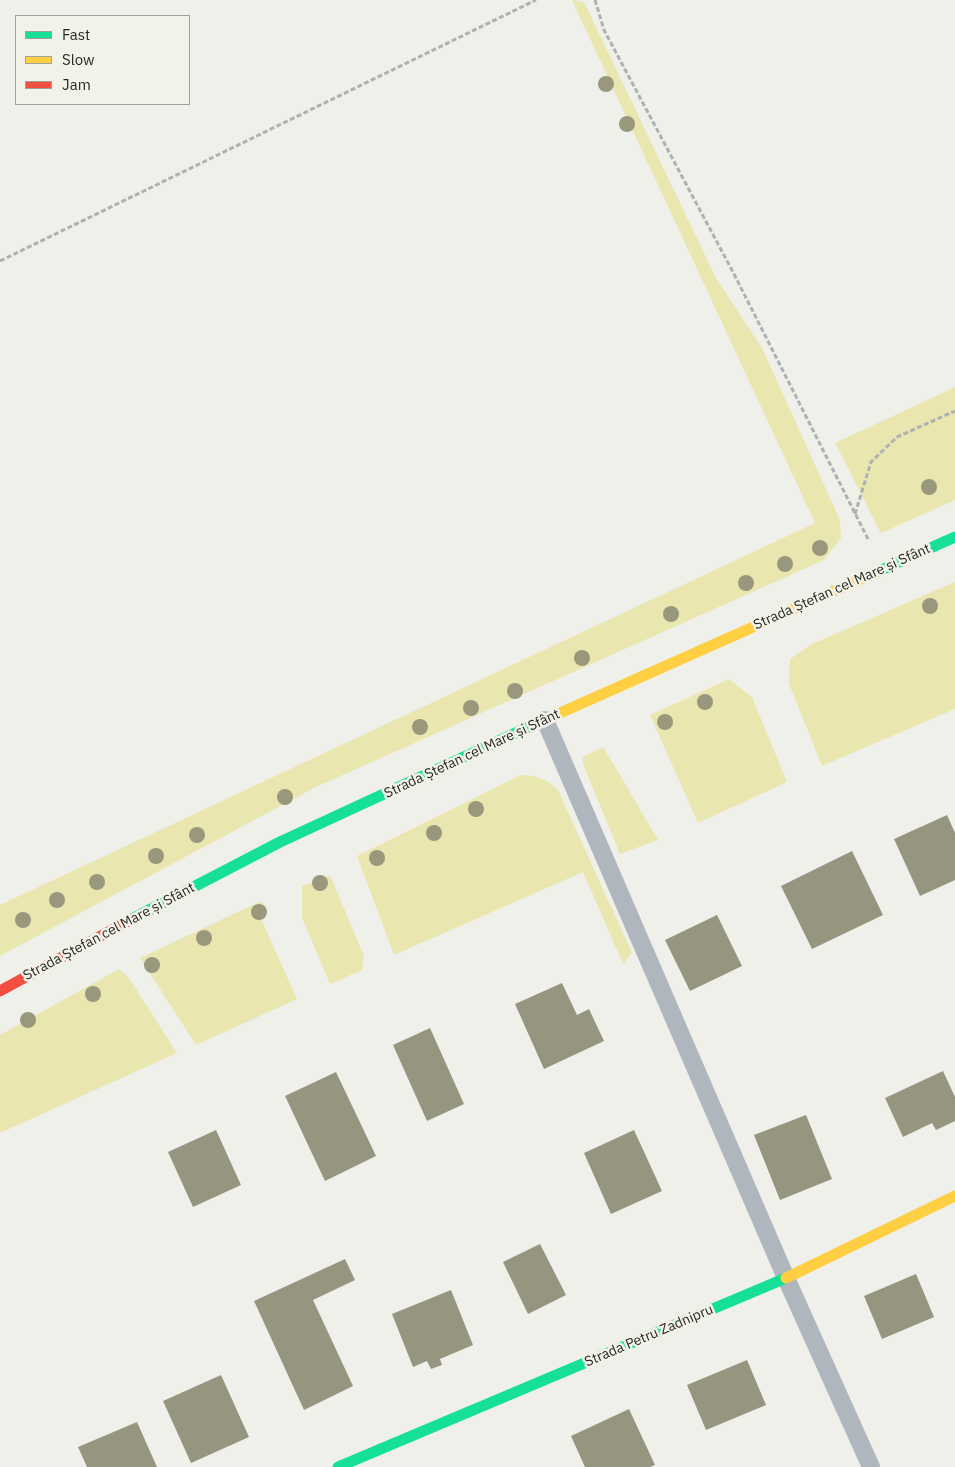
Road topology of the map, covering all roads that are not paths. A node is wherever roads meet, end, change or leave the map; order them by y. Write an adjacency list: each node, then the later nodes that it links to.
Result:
1 (955, 537): 2 (main road, Strada Ștefan cel Mare și Sfânt)
2 (545, 720): 3 (main road, Strada Ștefan cel Mare și Sfânt); 5 (lane)
3 (0, 991)
4 (955, 1196): 5 (main road, Strada Petru Zadnipru)
5 (786, 1278): 6 (main road, Strada Petru Zadnipru); 7 (lane)
6 (338, 1467)
7 (871, 1467)

